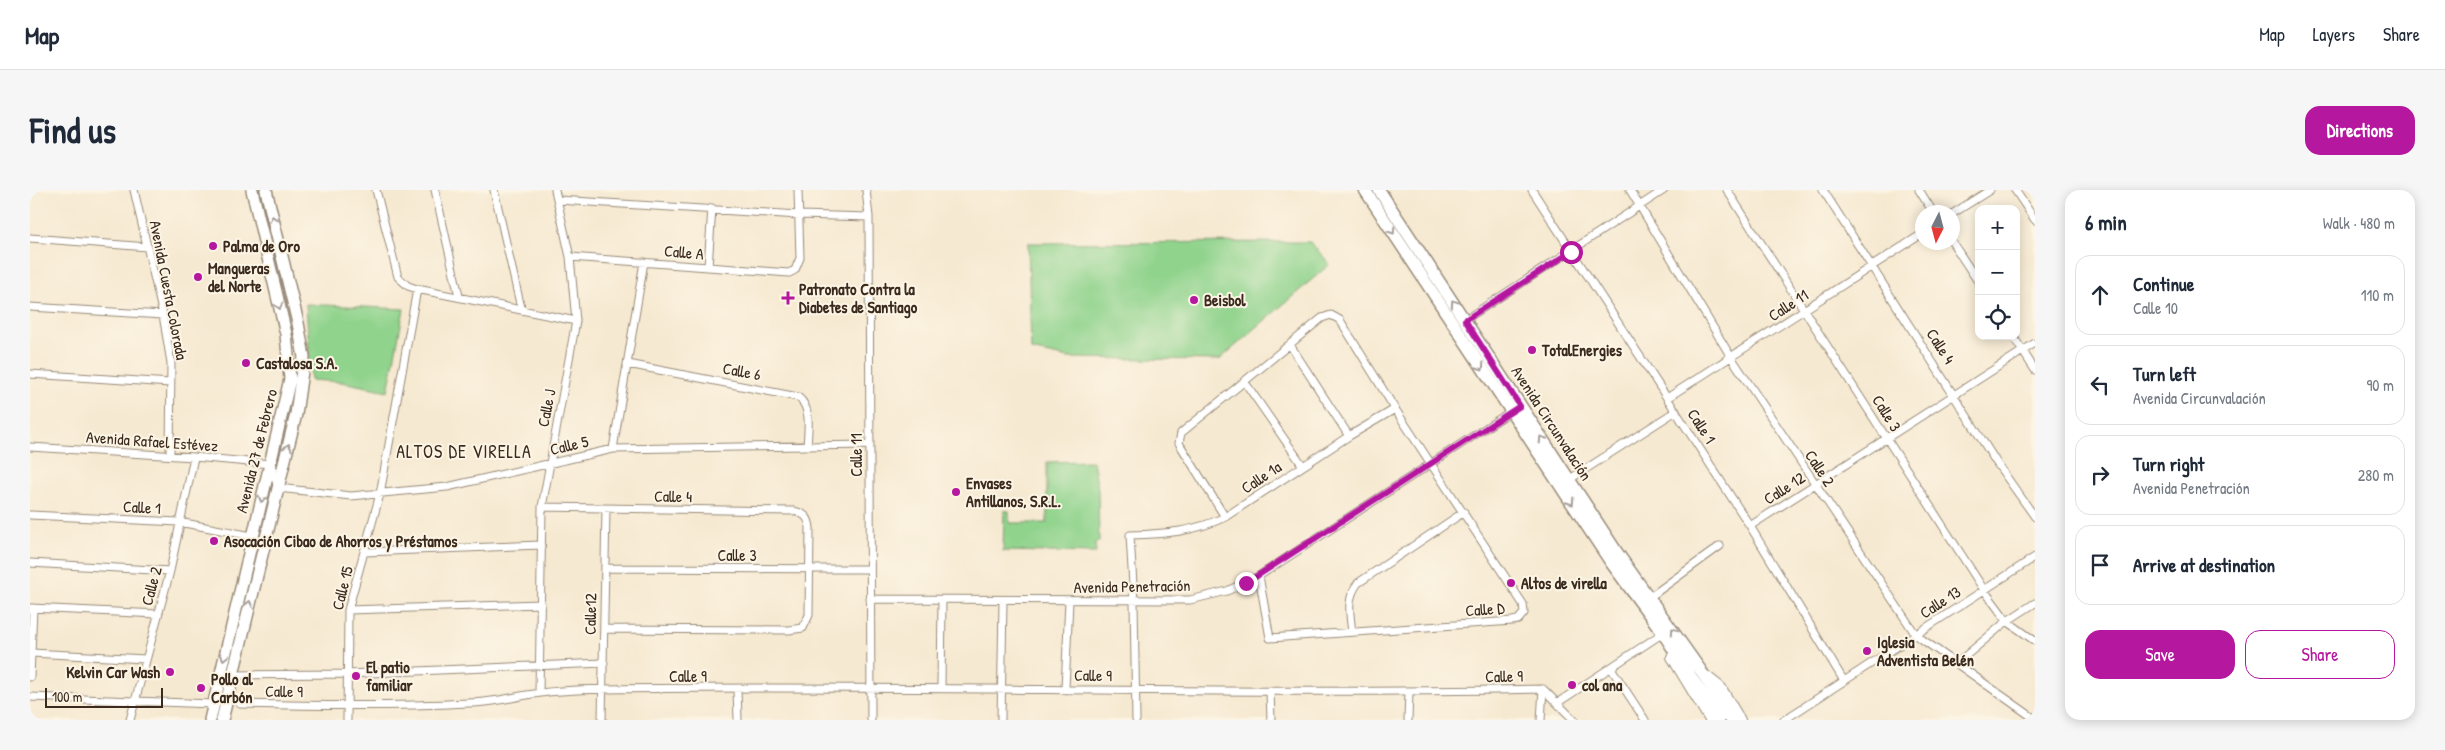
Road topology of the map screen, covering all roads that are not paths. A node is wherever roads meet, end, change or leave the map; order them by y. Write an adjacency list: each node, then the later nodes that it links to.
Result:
1 (134, 190): 30 (street, Avenida Cuesta Colorada)
2 (252, 190): 71 (main road, Avenida 27 de Febrero, one-way to 71)
3 (266, 190): 76 (main road, Avenida 27 de Febrero, one-way to 3)
4 (376, 190): 38 (street)
5 (435, 190): 39 (street)
6 (494, 190): 41 (street)
7 (555, 190): 20 (street, Calle J)
8 (798, 190): 25 (street)
9 (866, 190): 26 (street, Calle 11)
10 (1365, 190): 46 (main road, Avenida Circunvalación, one-way to 46)
11 (1379, 190): 44 (main road, Avenida Circunvalación, one-way to 11)
12 (1532, 190): 32 (street, Calle 1)
13 (1630, 190): 22 (street, Calle 2)
14 (1664, 190): 22 (street)
15 (1727, 190): 42 (street, Calle 3)
16 (1823, 190): 35 (street, Calle 4)
17 (1919, 190): 21 (street)
18 (1990, 190): 24 (street)
19 (2015, 190): 27 (street)
20 (558, 200): 23 (street); 33 (street, Calle J)
21 (1929, 205)
22 (1640, 206): 32 (street); 51 (street, Calle 2)
23 (712, 208): 25 (street); 36 (street)
24 (1960, 209)
25 (800, 215): 26 (street); 36 (street, Calle A)
26 (869, 217): 64 (street, Calle 11)
27 (2035, 220)
28 (30, 238): 30 (street)
29 (1915, 239): 35 (street, Calle 11)
30 (148, 247): 43 (street, Avenida Cuesta Colorada)
31 (1957, 250): 37 (street)
32 (1571, 252): 44 (street); 58 (street, Calle 1)
33 (570, 257): 34 (street, Calle A); 45 (street, Calle J)
34 (644, 262): 36 (street, Calle A); 52 (street)
35 (1873, 266): 42 (street, Calle 11); 57 (street, Calle 4)
36 (708, 267)
37 (1975, 277)
38 (417, 288): 39 (street); 77 (street, Calle 15)
39 (458, 296): 41 (street)
40 (30, 307): 43 (street)
41 (521, 308): 45 (street)
42 (1805, 310): 51 (street, Calle 11); 63 (street, Calle 3)
43 (163, 315): 56 (street, Avenida Cuesta Colorada)
44 (1465, 320): 46 (street); 59 (main road, Avenida Circunvalación)
45 (576, 321): 72 (street, Calle J)
46 (1455, 326): 59 (main road, Avenida Circunvalación, one-way to 59)
47 (2016, 340): 50 (street)
48 (2035, 343): 50 (street, Calle 12)
49 (1290, 345): 55 (street); 60 (street, Calle D); 62 (street)
50 (2023, 351): 53 (street); 57 (street, Calle 12)
51 (1731, 357): 58 (street, Calle 11); 75 (street, Calle 2)
52 (628, 364): 65 (street, Calle 6); 67 (street)
53 (2035, 370)
54 (30, 374): 56 (street)
55 (1244, 381): 73 (street); 82 (street)
56 (171, 383): 68 (street, Avenida Cuesta Colorada)
57 (1955, 394): 63 (street, Calle 12); 83 (street, Calle 4)
58 (1667, 398): 61 (street, Calle 1)
59 (1516, 408): 70 (street, Avenida Penetración); 74 (main road, Avenida Circunvalación)
60 (1395, 409): 62 (street, Calle 1a); 70 (street, Calle D)
61 (1676, 411): 74 (street); 85 (street, Calle 1)
62 (1349, 436): 73 (street, Calle 1a)
63 (1886, 438): 75 (street, Calle 12); 98 (street, Calle 3)
64 (870, 445): 65 (street, Calle 5); 95 (street, Calle 11)
65 (807, 446): 67 (street, Calle 5)
66 (30, 447): 68 (street, Avenida Rafael Estévez)
67 (613, 449): 72 (street, Calle 5)
68 (170, 456): 69 (street, Avenida Rafael Estévez)
69 (194, 457): 71 (street, Avenida Rafael Estévez); 84 (street, Calle 2)
70 (1430, 463): 80 (street, Calle D); 97 (street, Avenida Penetración)
71 (272, 464): 76 (street); 86 (main road, Avenida 27 de Febrero, one-way to 86)
72 (549, 464): 77 (street, Calle 5); 78 (street, Calle J)
73 (1302, 466): 82 (street, Calle 1a)
74 (1564, 482): 99 (main road, Avenida Circunvalación); 113 (main road, Avenida Circunvalación, one-way to 113)
75 (1814, 485): 85 (street, Calle 12); 114 (street, Calle 2)
76 (278, 488): 77 (street, Calle 5); 124 (main road, Avenida 27 de Febrero, one-way to 76)
77 (380, 494): 90 (street, Calle 15)
78 (542, 507): 79 (street, Calle 4); 88 (street, Calle J)
79 (606, 509): 93 (street, Calle12); 94 (street, Calle 4)
80 (1464, 512): 112 (street); 112 (street, Calle D)
81 (30, 515): 84 (street, Calle 1)
82 (1225, 517): 87 (street, Calle 1a)
83 (2035, 517)
84 (180, 522): 86 (street, Calle 1); 96 (street, Calle 2)
85 (1750, 526): 127 (street, Calle 1)
86 (252, 536): 125 (main road, Avenida 27 de Febrero, one-way to 125)
87 (1130, 536): 104 (street, Calle 9)
88 (541, 545): 90 (street); 106 (street, Calle J)
89 (1720, 546): 99 (street)
90 (365, 552): 108 (street, Calle 15)
91 (2035, 557): 98 (street, Calle 13)
92 (30, 563): 96 (street)
93 (605, 568): 94 (street, Calle 3); 111 (street, Calle12)
94 (810, 568): 95 (street, Calle 3); 111 (street)
95 (870, 569): 100 (street, Calle 11)
96 (170, 571): 109 (street, Calle 2)
97 (1259, 576): 104 (street, Avenida Penetración); 112 (street, Calle D)
98 (1984, 590): 110 (street, Calle 3); 114 (street, Calle 13)
99 (1650, 597): 122 (main road, Avenida Circunvalación, one-way to 99)
100 (870, 599): 101 (street, Avenida Penetración); 128 (street, Calle 11)
101 (942, 600): 102 (street, Avenida Penetración); 129 (street)
102 (1003, 601): 103 (street, Avenida Penetración); 135 (street)
103 (1069, 602): 104 (street, Avenida Penetración); 132 (street)
104 (1134, 602): 133 (street, Calle 9)
105 (2035, 603): 110 (street)
106 (541, 604): 108 (street); 120 (street, Calle J)
107 (32, 608): 109 (street); 116 (street)
108 (348, 610): 123 (street, Calle 15)
109 (158, 614): 117 (street, Calle 2)
110 (2008, 621): 115 (street, Calle 3); 119 (street)
111 (604, 629): 118 (street, Calle12)
112 (1352, 632)
113 (1663, 633): 121 (street); 160 (street, Avenida Circunvalación); 161 (main road, Avenida Circunvalación)
114 (1916, 635): 119 (street, Calle 2); 127 (street, Calle 13)
115 (2035, 641)
116 (31, 653): 117 (street); 126 (street)
117 (146, 659): 140 (street, Calle 2)
118 (604, 662): 120 (street, Calle 9); 130 (street, Calle12)
119 (1957, 663): 145 (street, Calle 2)
120 (540, 665): 123 (street, Calle 9); 138 (street, Calle J)
121 (1611, 668): 141 (street); 159 (street)
122 (1701, 671): 162 (main road, Avenida Circunvalación); 163 (street, Avenida Circunvalación)
123 (346, 674): 124 (street, Calle 9); 144 (street, Calle 15)
124 (232, 675): 125 (street, Calle 9); 148 (main road, Avenida 27 de Febrero)
125 (220, 676): 142 (main road, Avenida 27 de Febrero)
126 (30, 677)
127 (1844, 681): 164 (street, Calle 13)
128 (872, 688): 129 (street, Calle 9); 131 (street, Calle 9); 152 (street, Calle 11)
129 (940, 688): 135 (street, Calle 9)
130 (603, 689): 131 (street, Calle 9); 138 (street, Calle 9); 150 (street, Calle12)
131 (737, 689): 151 (street)
132 (1065, 689): 133 (street, Calle 9); 135 (street, Calle 9)
133 (1136, 689): 136 (street, Calle 9); 154 (street, Calle 9)
134 (1543, 689): 137 (street, Calle 9); 141 (street); 157 (street)
135 (1000, 690): 153 (street)
136 (1270, 691): 137 (street, Calle 9); 155 (street)
137 (1409, 692): 156 (street)
138 (539, 693): 144 (street, Calle 9)
139 (30, 697): 140 (street)
140 (134, 700): 142 (street); 146 (street, Calle 2)
141 (1557, 703): 158 (street)
142 (213, 704): 147 (main road, Avenida 27 de Febrero)
143 (240, 704): 144 (street, Calle 9)
144 (346, 706): 149 (street, Calle 15)
145 (2035, 719)
146 (130, 720)
147 (210, 720)
148 (222, 720)
149 (347, 720)
150 (602, 720)
151 (738, 720)
152 (871, 720)
153 (1001, 720)
154 (1136, 720)
155 (1271, 720)
156 (1408, 720)
157 (1541, 720)
158 (1574, 720)
159 (1645, 720)
160 (1710, 720)
161 (1719, 720)
162 (1731, 720)
163 (1740, 720)
164 (1784, 720)

